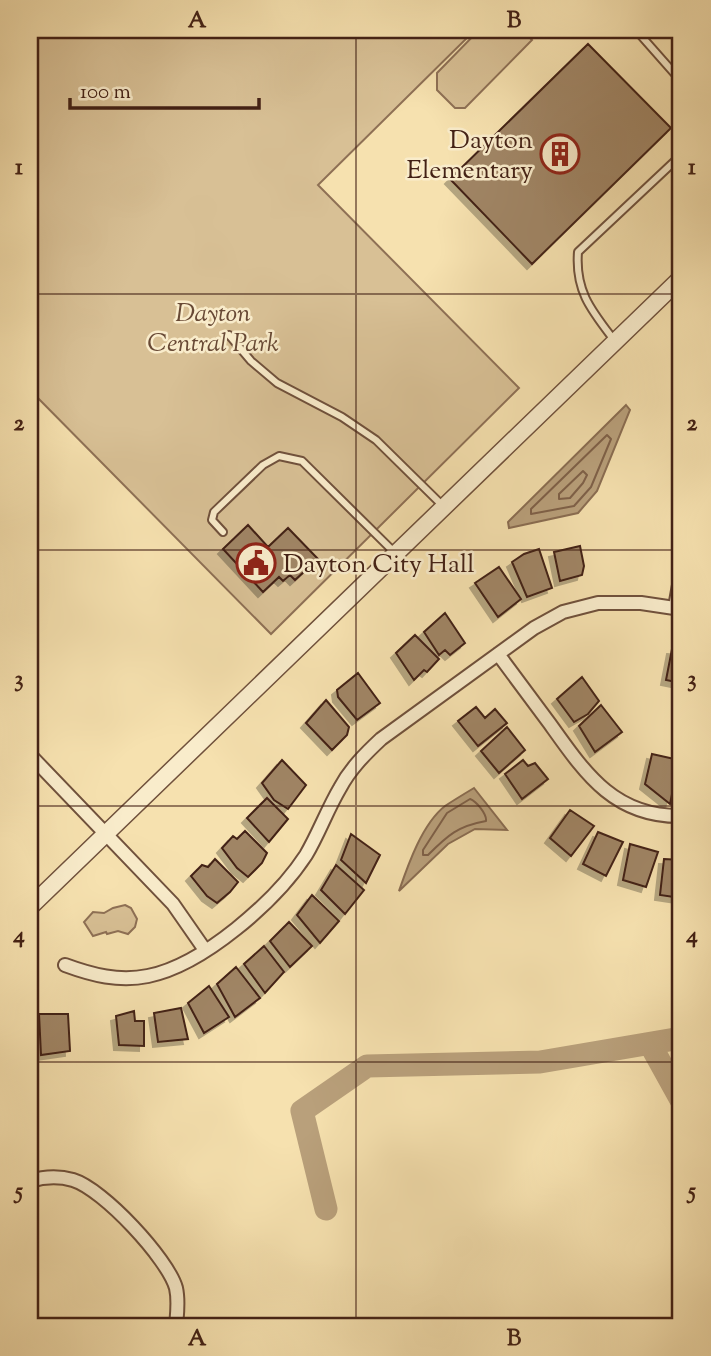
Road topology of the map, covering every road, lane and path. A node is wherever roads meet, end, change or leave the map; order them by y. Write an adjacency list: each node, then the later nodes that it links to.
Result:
1 (636, 30): 2 (lane)
2 (681, 81)
3 (681, 157): 6 (lane)
4 (681, 278): 6 (street)
5 (229, 335): 7 (lane)
6 (614, 341): 7 (street)
7 (443, 506): 9 (street)
8 (223, 532): 9 (lane)
9 (395, 553): 15 (street)
10 (681, 574): 11 (street)
11 (678, 608): 12 (street)
12 (498, 654): 14 (street); 17 (street)
13 (30, 755): 15 (street)
14 (681, 816)
15 (106, 834): 16 (street); 17 (street)
16 (30, 906)
17 (205, 950): 18 (street)
18 (65, 965)
19 (30, 1181): 20 (street)
20 (176, 1326)

